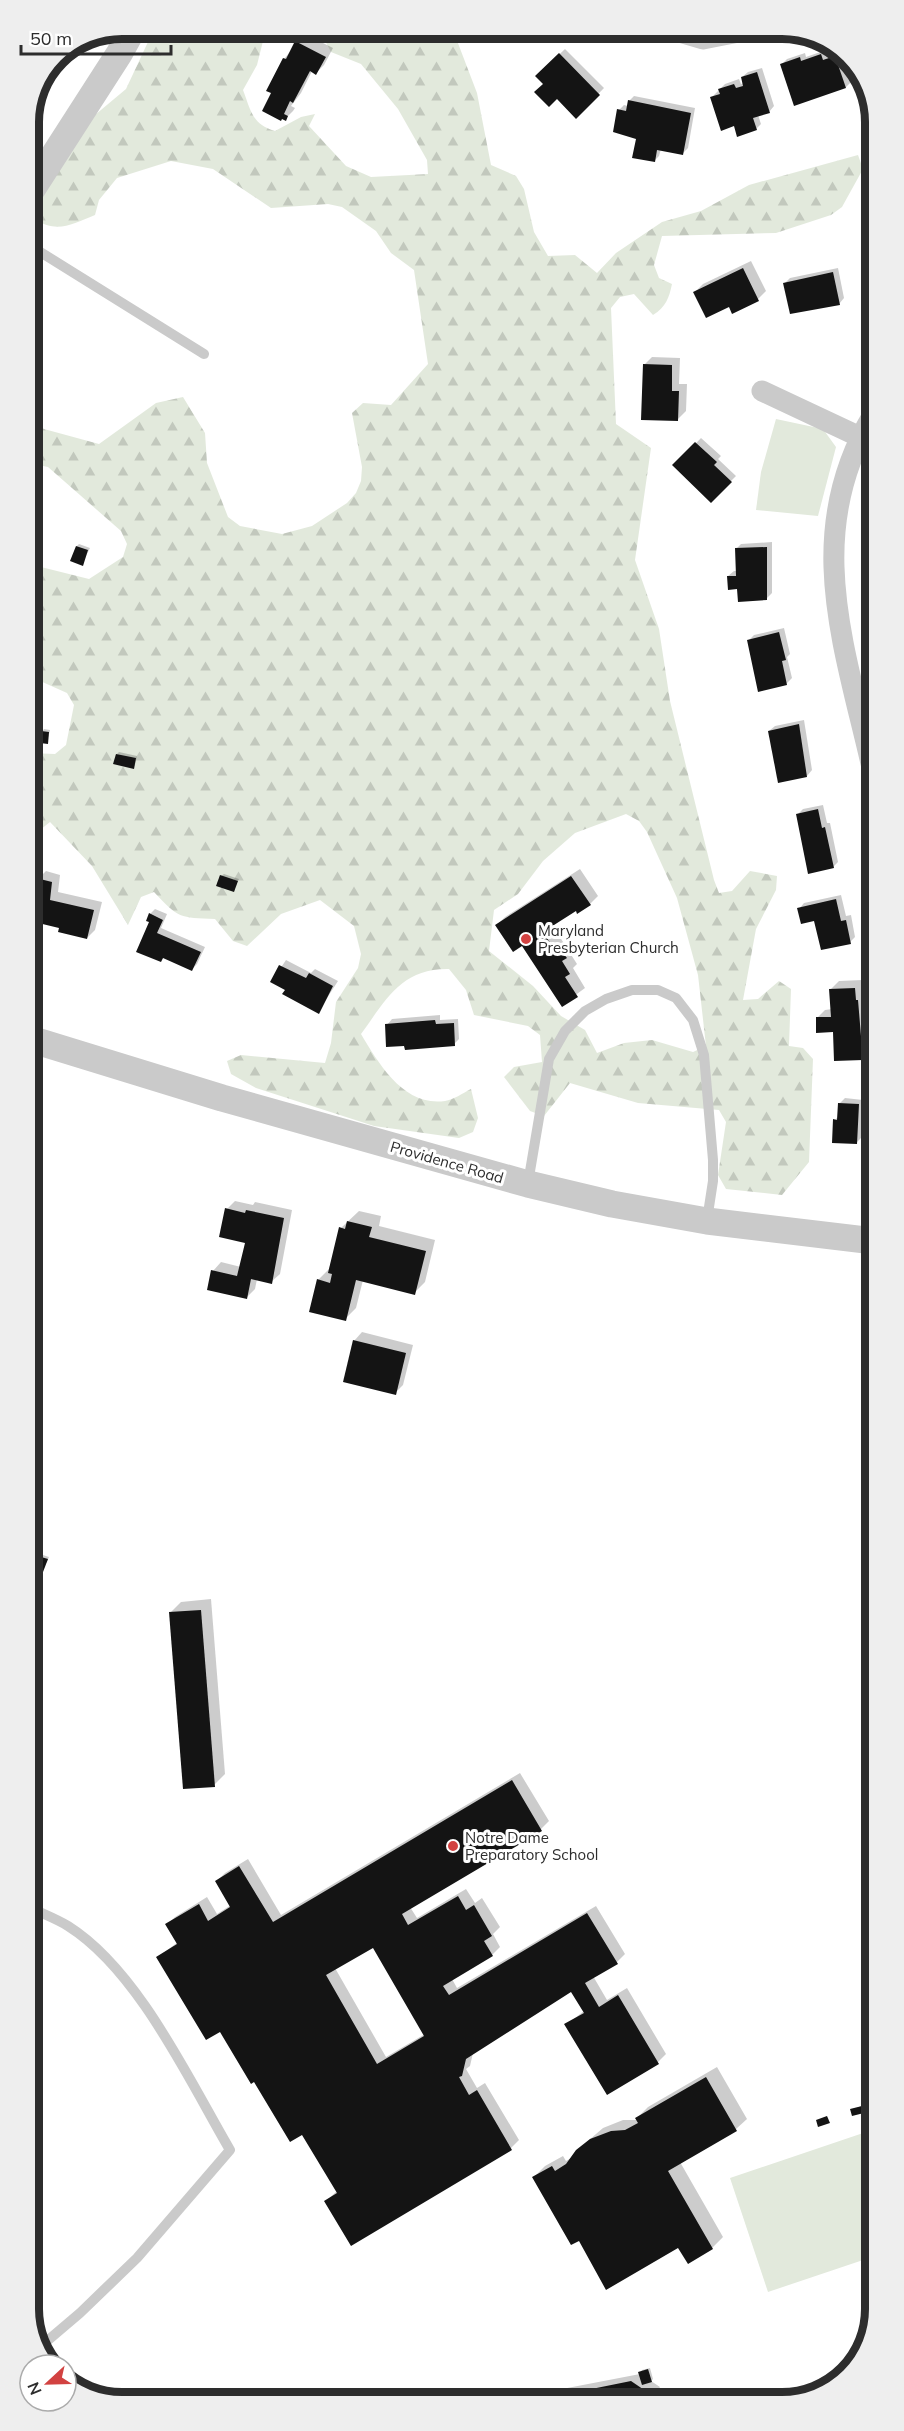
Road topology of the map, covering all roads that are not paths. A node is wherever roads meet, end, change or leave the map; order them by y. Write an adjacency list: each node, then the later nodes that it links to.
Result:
1 (126, 39): 2 (street)
2 (39, 178)
3 (39, 251): 4 (lane)
4 (204, 354)
5 (762, 391): 7 (street)
6 (865, 429): 7 (street)
7 (860, 437): 8 (street)
8 (865, 736)
9 (39, 1042): 10 (street, Providence Road)
10 (528, 1185): 11 (street, Providence Road); 11 (lane)
11 (706, 1221): 12 (street, Providence Road)
12 (865, 1240)
13 (39, 1912): 14 (lane)
14 (46, 2342)

